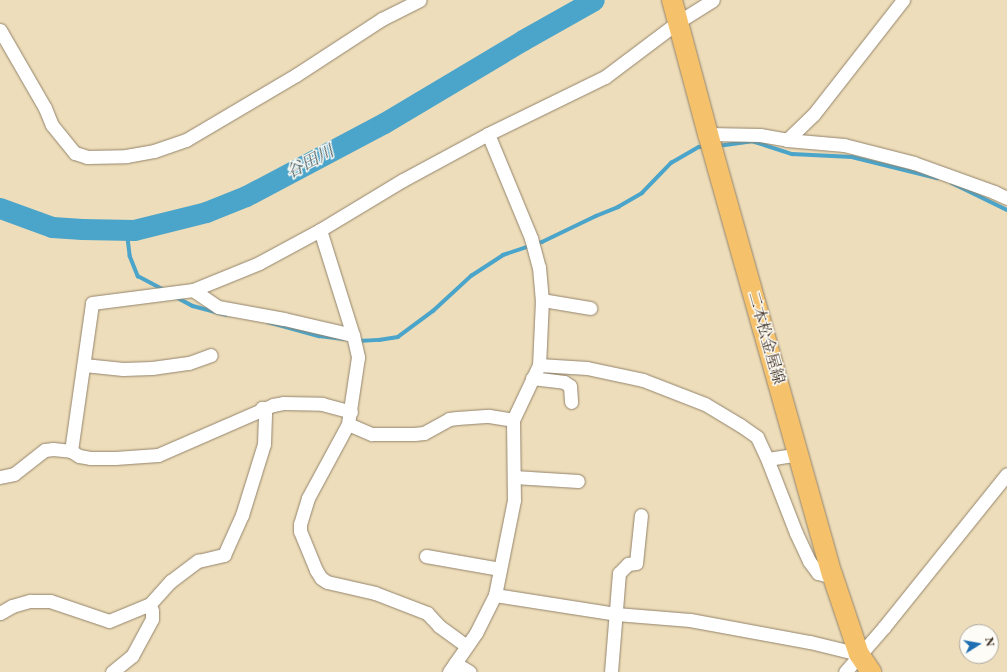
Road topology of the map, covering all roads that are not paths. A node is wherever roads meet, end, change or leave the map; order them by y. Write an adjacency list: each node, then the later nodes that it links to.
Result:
1 (420, 0): 5 (street)
2 (713, 0): 4 (street)
3 (903, 0): 8 (street)
4 (675, 11): 6 (street); 7 (main road, 二本松金屋線)
5 (0, 30)
6 (488, 134): 10 (street); 12 (street)
7 (708, 134): 8 (street); 24 (main road, 二本松金屋線)
8 (788, 140): 9 (street)
9 (1007, 198)
10 (320, 230): 11 (street); 14 (street)
11 (193, 290): 14 (street); 16 (street)
12 (542, 300): 13 (street); 17 (street)
13 (590, 308)
14 (353, 335): 21 (street)
15 (211, 355): 16 (street)
16 (84, 365): 23 (street)
17 (539, 365): 18 (street); 25 (street)
18 (532, 378): 19 (street); 22 (street)
19 (571, 402)
20 (262, 408): 21 (street); 23 (street); 37 (street)
21 (350, 418): 22 (street); 40 (street)
22 (513, 420): 28 (street)
23 (71, 452): 27 (street)
24 (799, 454): 25 (street); 31 (main road, 二本松金屋線)
25 (768, 459): 32 (street)
26 (1007, 474): 41 (street)
27 (0, 477)
28 (514, 477): 29 (street); 34 (street)
29 (578, 481)
30 (641, 515): 39 (street)
31 (819, 526): 32 (street); 35 (main road, 二本松金屋線)
32 (796, 533): 35 (street)
33 (426, 556): 34 (street)
34 (500, 569): 36 (street)
35 (833, 577): 41 (main road, 二本松金屋線)
36 (495, 595): 39 (street); 40 (street)
37 (150, 604): 38 (street); 43 (street)
38 (0, 613)
39 (616, 614): 41 (street); 45 (street)
40 (467, 646): 42 (street)
41 (859, 654): 46 (street); 47 (main road, 二本松金屋線)
42 (452, 667): 44 (street)
43 (112, 672)
44 (470, 672)
45 (611, 672)
46 (845, 672)
47 (872, 672)

